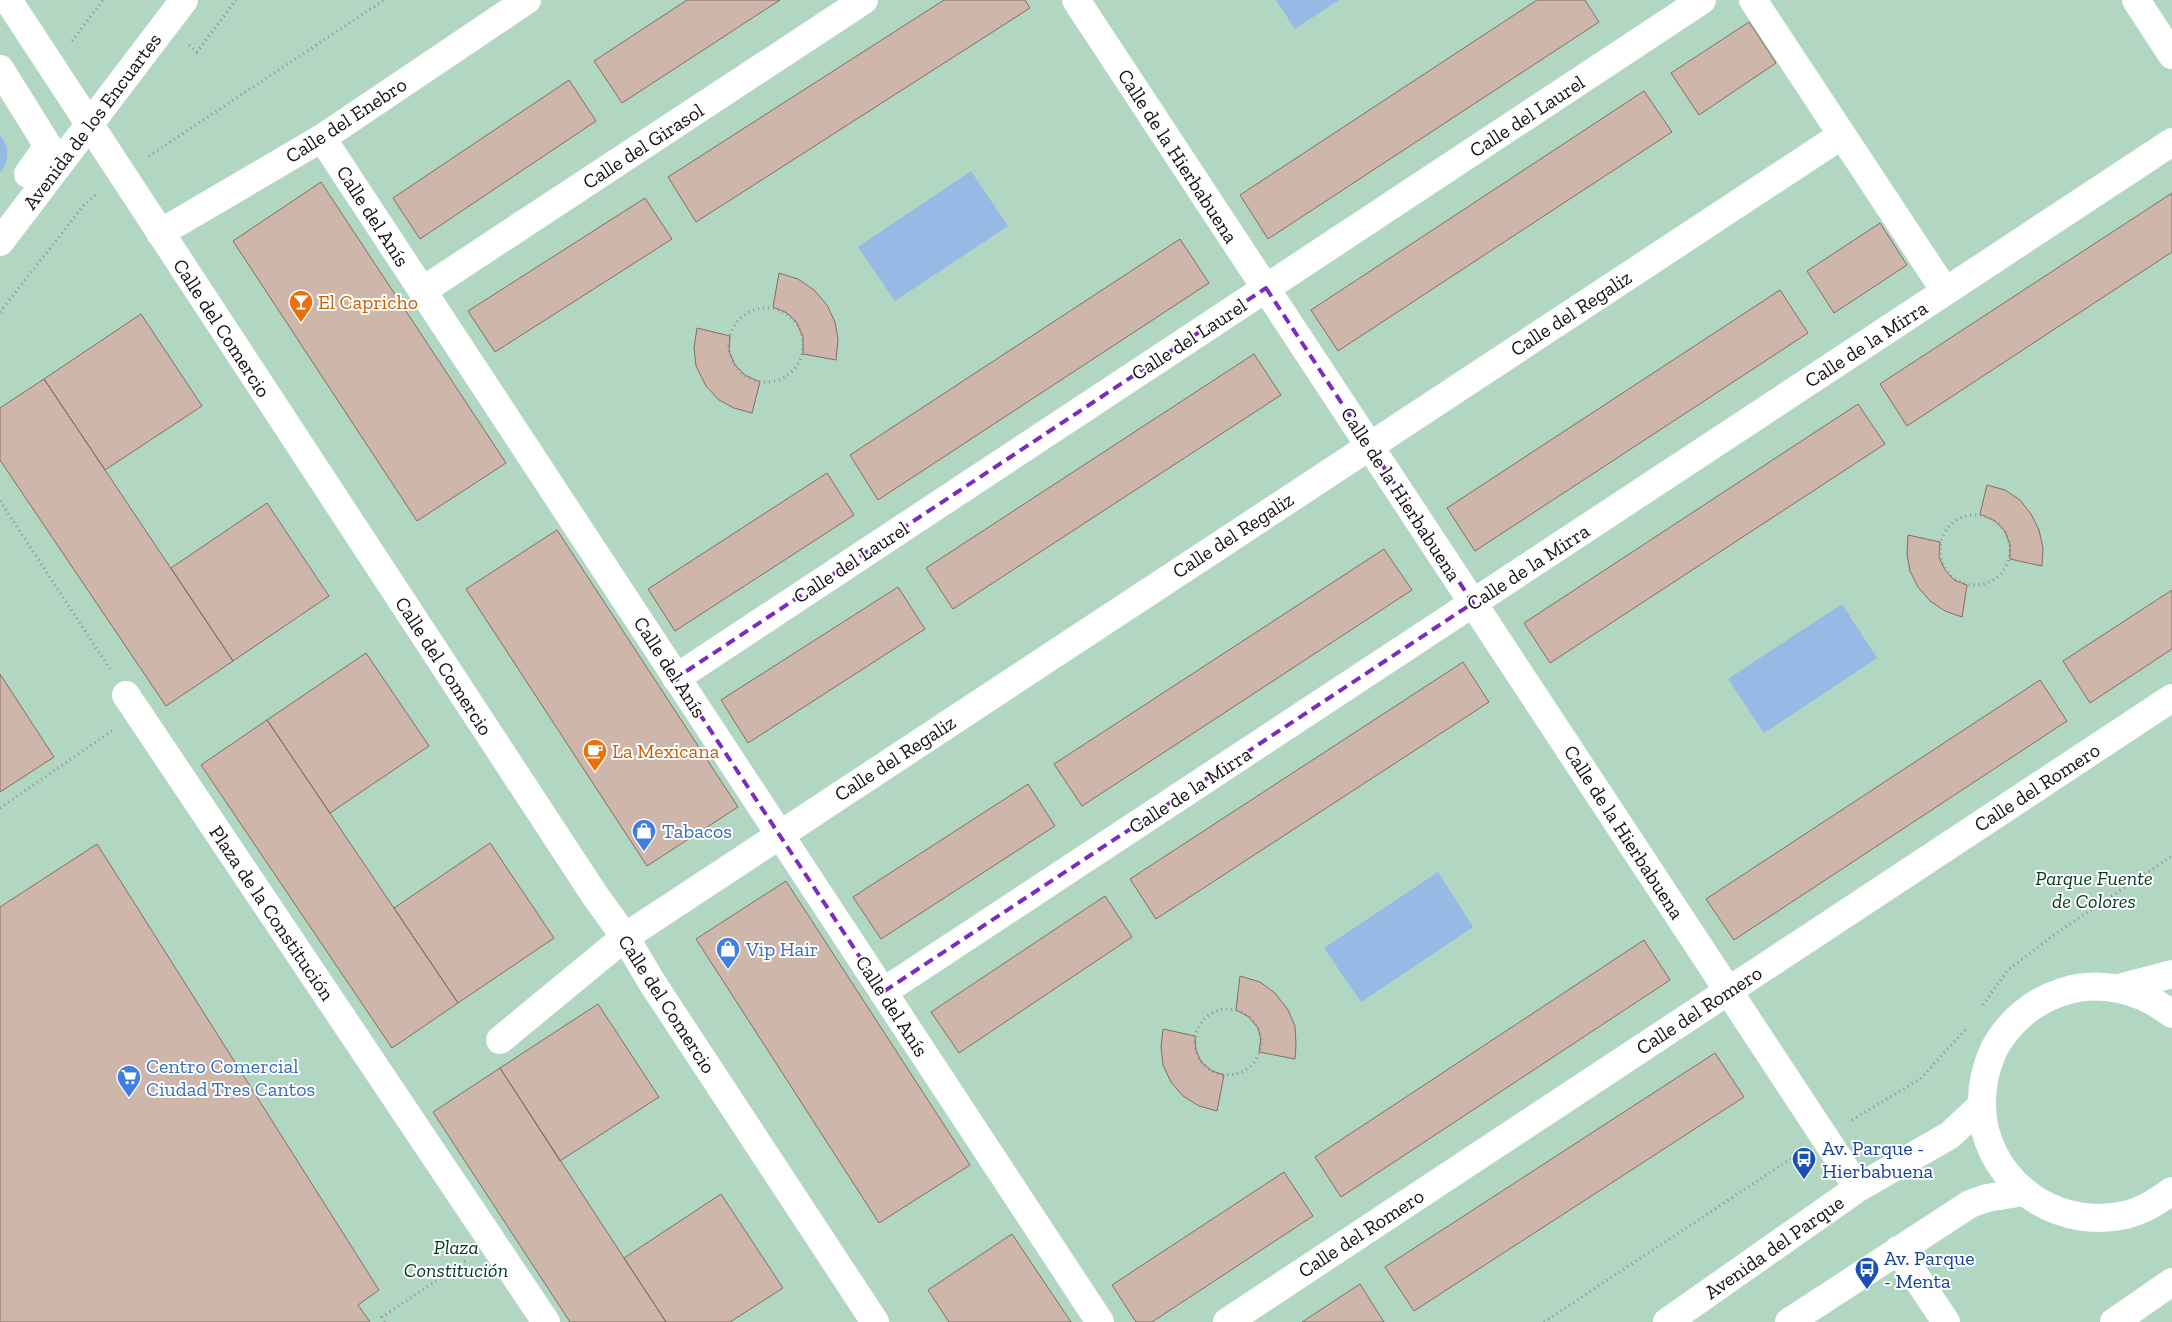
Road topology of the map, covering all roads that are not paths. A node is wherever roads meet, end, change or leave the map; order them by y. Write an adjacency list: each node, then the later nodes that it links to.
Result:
1 (184, 0): 11 (street, Avenida de los Encuartes)
2 (527, 0): 13 (street, Calle del Enebro)
3 (864, 0): 19 (street, Calle del Girasol)
4 (1076, 0): 18 (street, Calle de la Hierbabuena)
5 (1702, 0): 18 (street, Calle del Laurel)
6 (1753, 0): 12 (street)
7 (2136, 0): 9 (street)
8 (11, 9): 11 (street, Calle del Comercio)
9 (2172, 55)
10 (0, 69): 15 (street, Avenida de los Encuartes)
11 (89, 124): 16 (street, Calle del Comercio); 17 (street, Avenida de los Encuartes)
12 (1842, 135): 20 (street); 21 (street, Calle del Regaliz)
13 (322, 138): 16 (street, Calle del Enebro); 19 (street, Calle del Anís)
14 (2172, 142): 20 (street, Calle de la Mirra)
15 (0, 212)
16 (160, 233): 27 (street, Calle del Comercio)
17 (0, 242)
18 (1266, 288): 21 (street, Calle de la Hierbabuena); 23 (street, Calle del Laurel)
19 (422, 291): 23 (street, Calle del Anís)
20 (1945, 292): 22 (street, Calle de la Mirra)
21 (1370, 446): 22 (street, Calle de la Hierbabuena); 26 (street, Calle del Regaliz)
22 (1473, 603): 30 (street, Calle de la Hierbabuena); 31 (street, Calle de la Mirra)
23 (676, 678): 26 (street, Calle del Anís)
24 (126, 695): 40 (street, Plaza de la Constitución)
25 (2172, 698): 30 (street, Calle del Romero)
26 (779, 834): 27 (street, Calle del Regaliz); 31 (street, Calle del Anís)
27 (625, 936): 33 (street, Calle del Regaliz); 41 (street, Calle del Comercio)
28 (2172, 974): 29 (street)
29 (2119, 988): 32 (street); 34 (street)
30 (1728, 991): 35 (street, Calle de la Hierbabuena); 43 (street, Calle del Romero)
31 (883, 992): 42 (street, Calle del Anís)
32 (2172, 1014)
33 (500, 1040)
34 (1981, 1106): 35 (street, Avenida del Parque); 37 (street)
35 (1858, 1188): 44 (street, Avenida del Parque)
36 (2172, 1191): 37 (street)
37 (2024, 1192): 38 (street)
38 (1898, 1250): 45 (street); 46 (street)
39 (2172, 1282): 47 (street)
40 (546, 1322)
41 (875, 1322)
42 (1100, 1322)
43 (1227, 1322)
44 (1667, 1322)
45 (1789, 1322)
46 (1946, 1322)
47 (2114, 1322)

